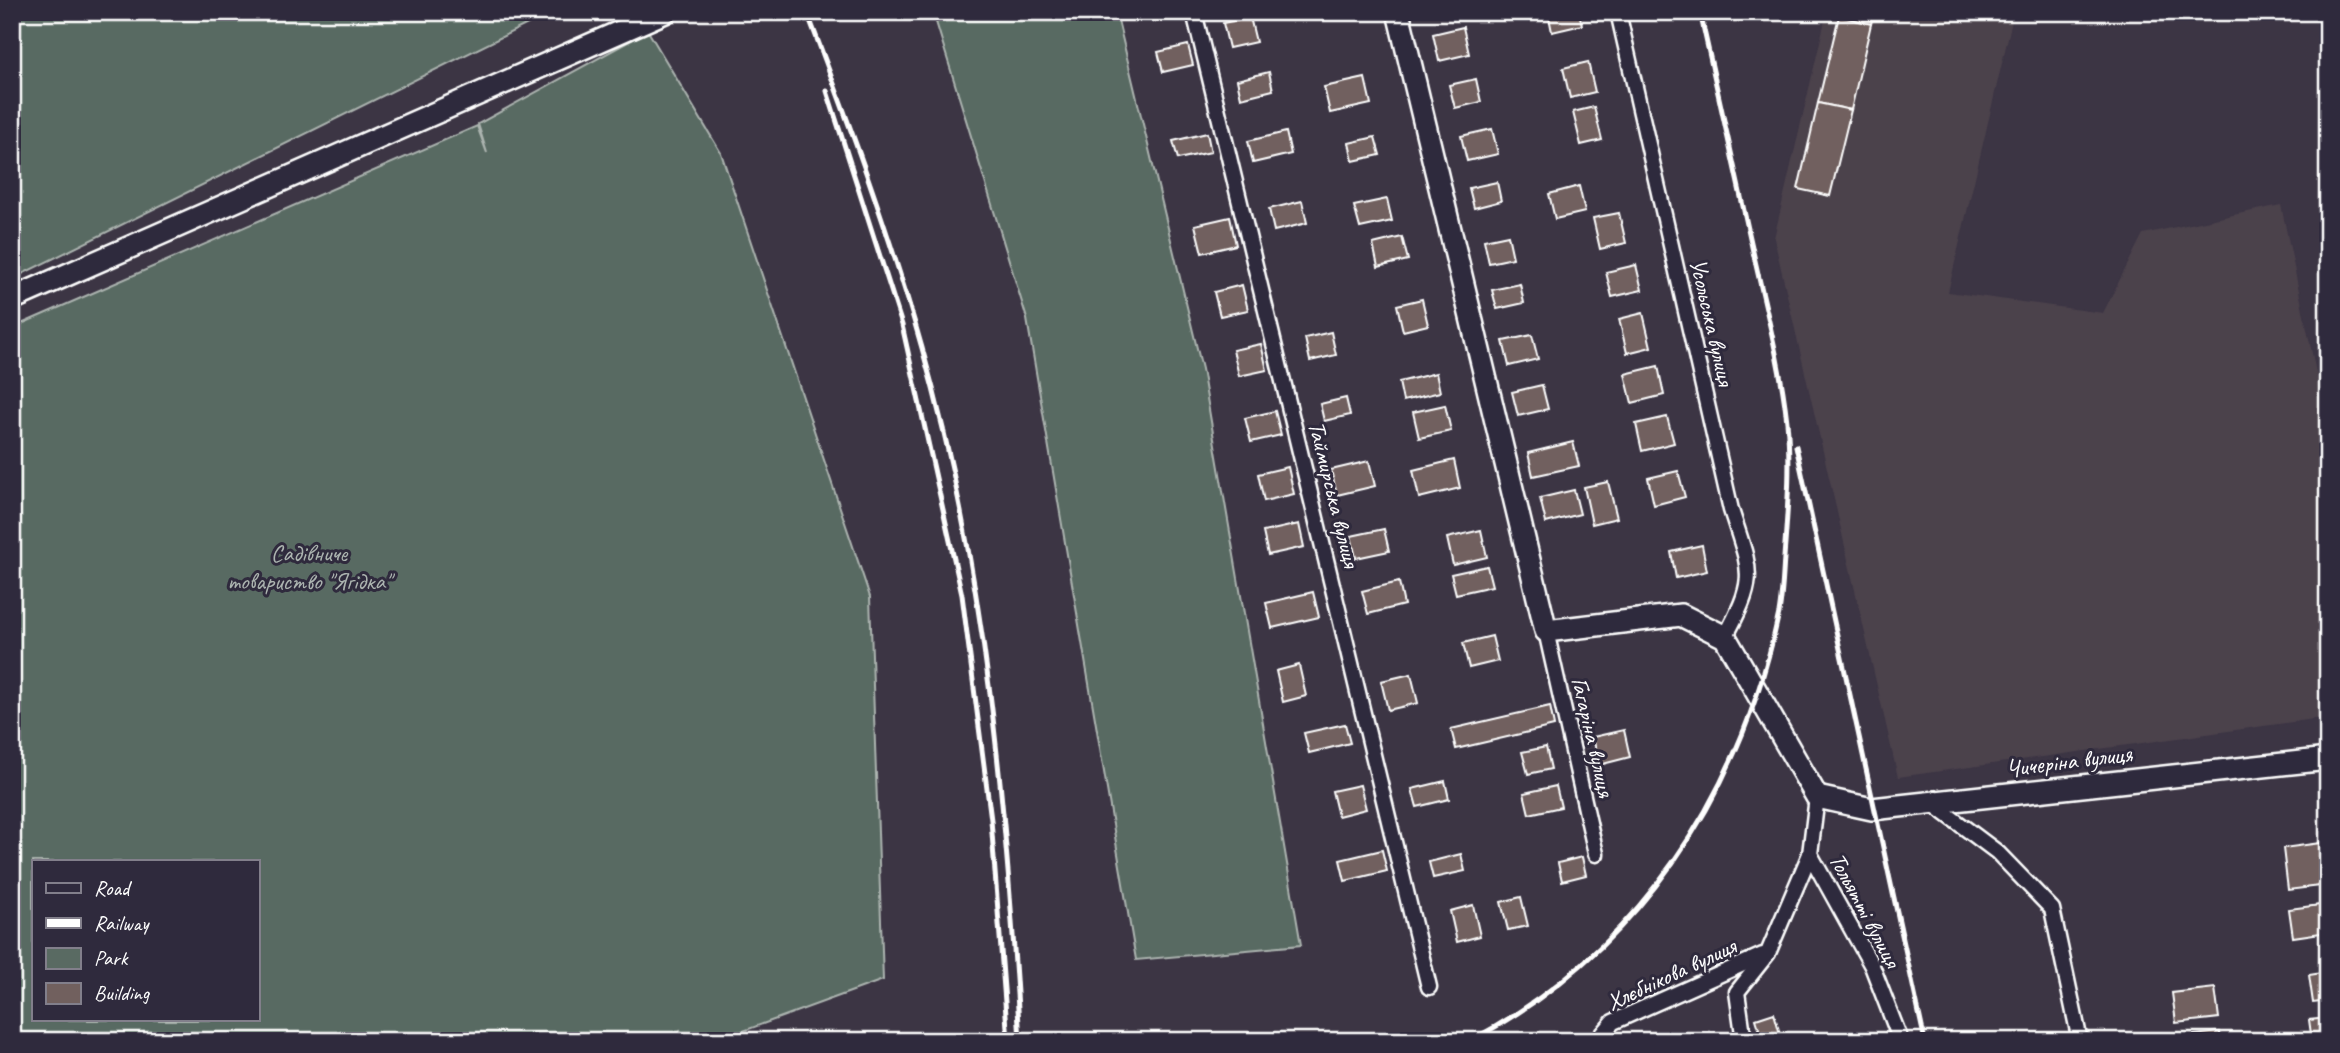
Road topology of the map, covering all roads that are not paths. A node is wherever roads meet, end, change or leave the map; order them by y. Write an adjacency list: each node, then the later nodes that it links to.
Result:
1 (665, 12): 5 (main road)
2 (1194, 12): 14 (street, Таймирська вулиця)
3 (1398, 12): 6 (main road)
4 (1618, 12): 7 (street, Усольська вулиця)
5 (12, 299)
6 (1546, 631): 7 (main road); 11 (street, Гагаріна вулиця)
7 (1726, 637): 9 (main road)
8 (2328, 759): 10 (main road, Чичеріна вулиця)
9 (1817, 797): 10 (main road, Чичеріна вулиця); 12 (street, Тольятті вулиця)
10 (1933, 804): 18 (street)
11 (1596, 854)
12 (1810, 854): 13 (street); 17 (street, Тольятті вулиця)
13 (1768, 953): 15 (street, Хлєбнікова вулиця); 16 (street)
14 (1429, 987)
15 (1597, 1041)
16 (1744, 1041)
17 (1901, 1041)
18 (2080, 1041)

